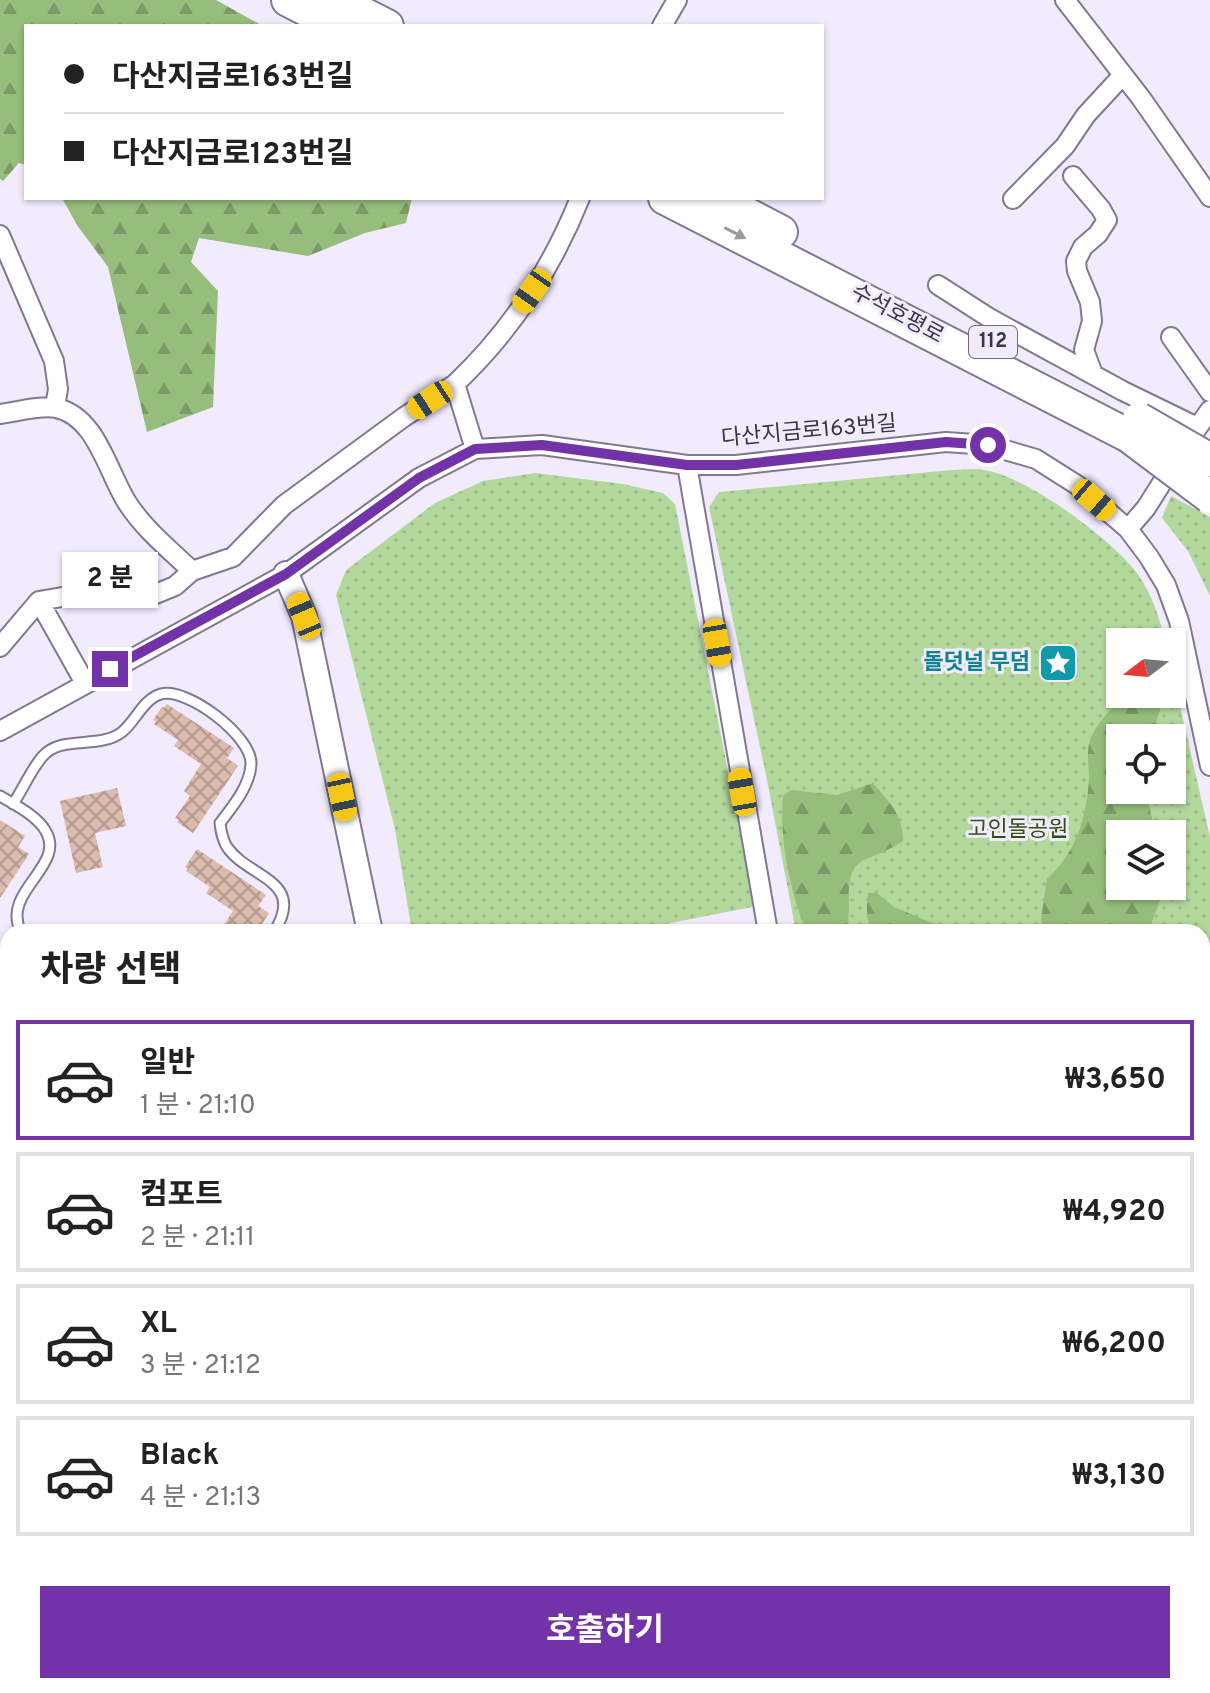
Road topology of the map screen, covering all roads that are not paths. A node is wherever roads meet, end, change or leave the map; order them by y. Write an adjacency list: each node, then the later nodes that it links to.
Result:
1 (288, 0): 5 (highway)
2 (336, 0): 6 (highway)
3 (677, 0): 7 (street)
4 (1065, 0): 8 (street)
5 (335, 24)
6 (383, 24)
7 (663, 24)
8 (1123, 75): 10 (street); 11 (street)
9 (1073, 176): 18 (street)
10 (1210, 197)
11 (1013, 199)
12 (579, 200): 19 (street)
13 (669, 200): 25 (highway, 수석호평로 / 112, one-way to 25)
14 (720, 200): 25 (highway, 수석호평로 / 112)
15 (0, 235): 21 (street)
16 (938, 285): 18 (street)
17 (1171, 337): 20 (street)
18 (1093, 374): 24 (street)
19 (455, 384): 26 (street); 32 (street)
20 (1210, 392)
21 (55, 407): 23 (street); 32 (street)
22 (1210, 410): 24 (street)
23 (0, 414)
24 (1197, 427): 31 (street)
25 (1134, 428): 27 (highway, 수석호평로 / 112, bridge); 29 (highway, 수석호평로 / 112, bridge); 30 (highway, bridge)
26 (475, 449): 28 (street, 다산지금로163번길); 33 (street)
27 (1210, 460)
28 (687, 465): 31 (street, 다산지금로163번길); 44 (street)
29 (1210, 484)
30 (1210, 497)
31 (1128, 529): 38 (street, 다산지금로163번길)
32 (192, 571): 34 (street)
33 (286, 574): 36 (street); 43 (street)
34 (39, 601): 35 (street); 36 (street)
35 (0, 647)
36 (85, 683): 37 (street)
37 (0, 731)
38 (1210, 766)
39 (0, 796): 40 (lane)
40 (13, 804): 41 (lane); 42 (lane)
41 (18, 924)
42 (280, 924)
43 (368, 924)
44 (766, 924)

